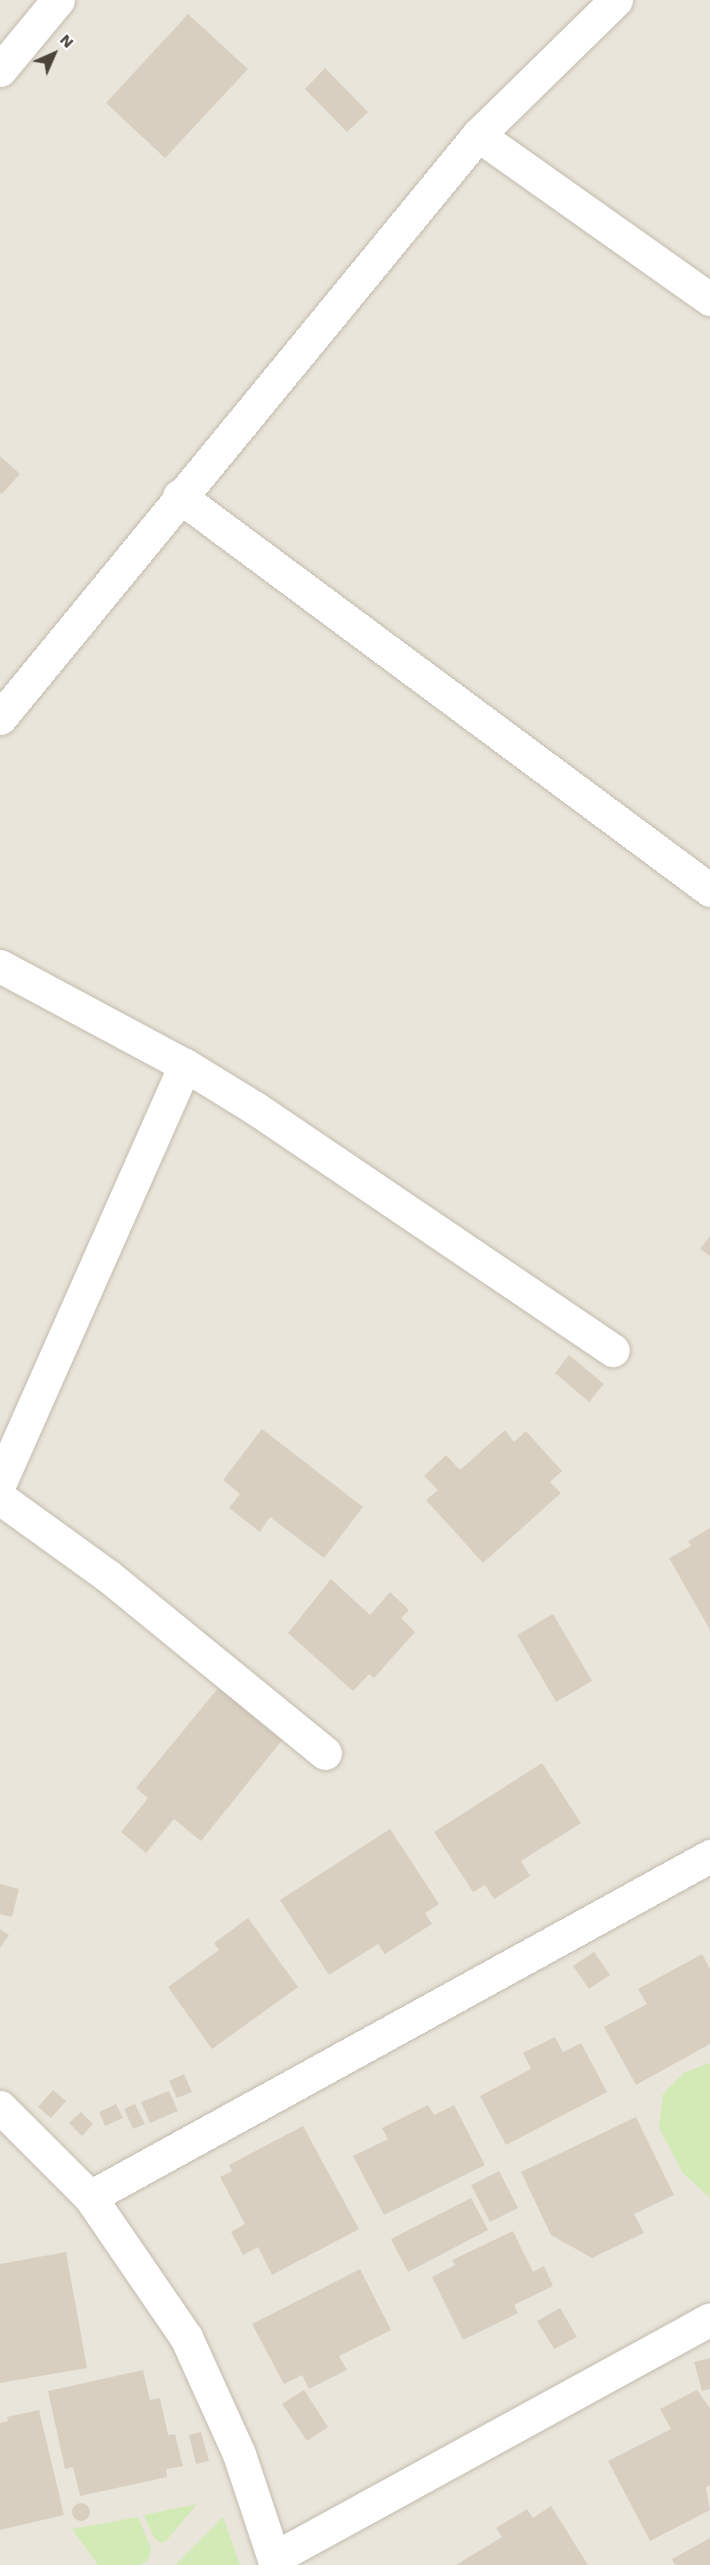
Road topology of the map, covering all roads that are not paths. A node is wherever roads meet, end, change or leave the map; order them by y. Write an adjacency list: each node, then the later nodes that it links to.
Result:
1 (58, 0): 3 (street)
2 (616, 0): 4 (street)
3 (0, 70)
4 (478, 135): 5 (street); 6 (street)
5 (710, 299)
6 (179, 496): 7 (street); 8 (street)
7 (0, 718)
8 (710, 890)
9 (0, 966): 10 (street)
10 (185, 1065): 11 (street); 12 (street)
11 (613, 1350)
12 (0, 1482)
13 (0, 1498): 14 (street)
14 (325, 1753)
15 (710, 1856): 17 (street)
16 (0, 2107): 17 (street)
17 (90, 2197): 19 (street)
18 (710, 2319): 19 (street)
19 (275, 2561)

